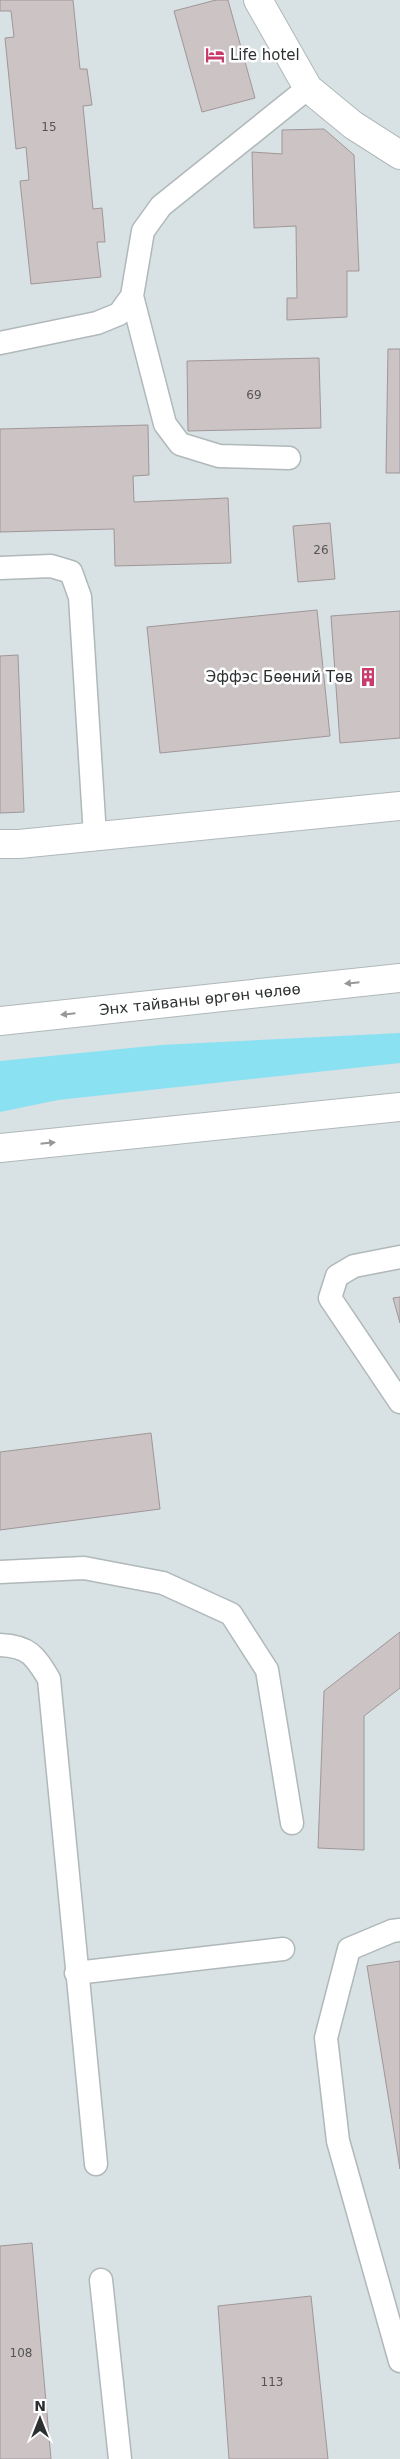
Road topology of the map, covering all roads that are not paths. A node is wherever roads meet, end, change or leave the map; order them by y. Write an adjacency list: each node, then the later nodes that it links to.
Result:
1 (258, 0): 2 (main road)
2 (308, 88): 3 (main road); 4 (lane)
3 (400, 155)
4 (132, 296): 5 (lane); 6 (lane)
5 (0, 343)
6 (289, 458)
7 (0, 568): 9 (lane)
8 (400, 806): 9 (main road)
9 (95, 836): 10 (main road)
10 (0, 844)
11 (397, 978): 12 (main road, Энх тайваны өргөн чөлөө, one-way to 12)
12 (0, 1021)
13 (400, 1108): 15 (main road)
14 (400, 1125): 15 (main road)
15 (202, 1129): 16 (main road, one-way to 15)
16 (0, 1148)
17 (400, 1258): 18 (lane)
18 (400, 1402)
19 (0, 1572): 21 (lane)
20 (0, 1645): 24 (lane)
21 (292, 1823)
22 (400, 1930): 27 (lane)
23 (283, 1949): 24 (lane)
24 (76, 1972): 25 (lane)
25 (96, 2164)
26 (101, 2280): 28 (lane)
27 (400, 2362)
28 (120, 2459)

